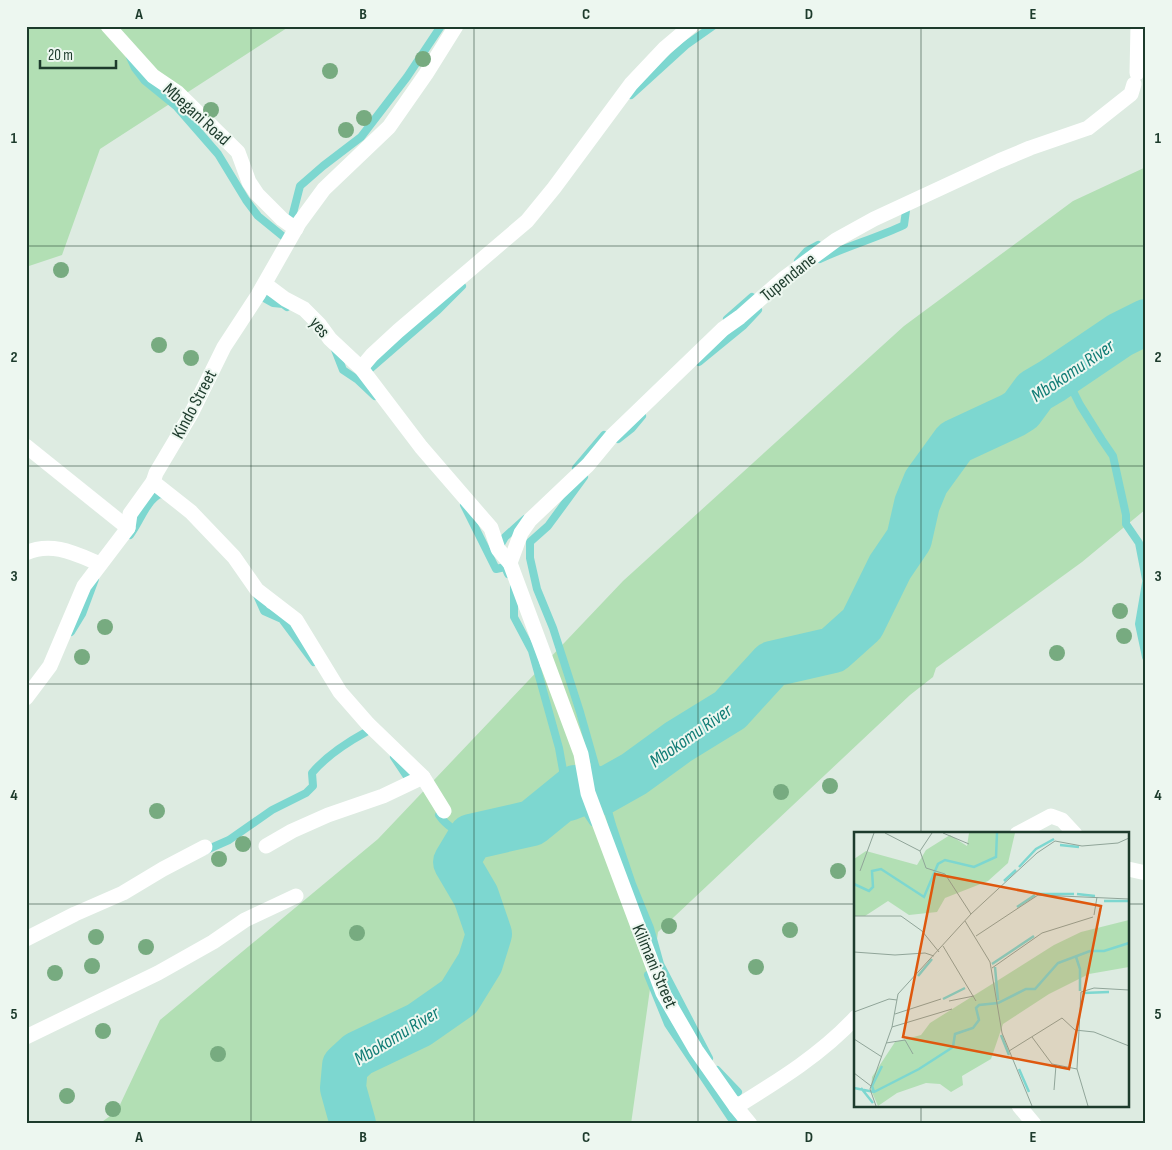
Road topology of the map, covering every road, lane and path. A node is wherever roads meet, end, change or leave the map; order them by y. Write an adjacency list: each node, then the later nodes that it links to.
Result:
1 (108, 26): 5 (street, Mbegani Road)
2 (456, 26): 5 (street, Kindo Street)
3 (691, 26): 7 (street)
4 (1138, 26): 12 (street, Tupendane)
5 (296, 230): 6 (street, Kindo Street)
6 (264, 284): 7 (street, yes); 9 (street, Kindo Street)
7 (365, 373): 12 (street, yes)
8 (26, 446): 10 (street)
9 (153, 482): 10 (street, Kindo Street); 15 (street)
10 (128, 528): 13 (street, Kindo Street)
11 (26, 553): 13 (street)
12 (510, 562): 27 (street, Kilimani Street)
13 (100, 564): 14 (street, Kindo Street)
14 (26, 698)
15 (423, 777): 16 (street); 19 (street)
16 (444, 811)
17 (1021, 832): 18 (street)
18 (1073, 832)
19 (266, 846)
20 (205, 847): 24 (street)
21 (1130, 869): 22 (street)
22 (1146, 872)
23 (296, 896): 26 (street)
24 (26, 939)
25 (854, 1019): 27 (street)
26 (26, 1037)
27 (736, 1107): 29 (street, Kilimani Street)
28 (1021, 1108): 30 (street)
29 (750, 1124)
30 (1034, 1124)

